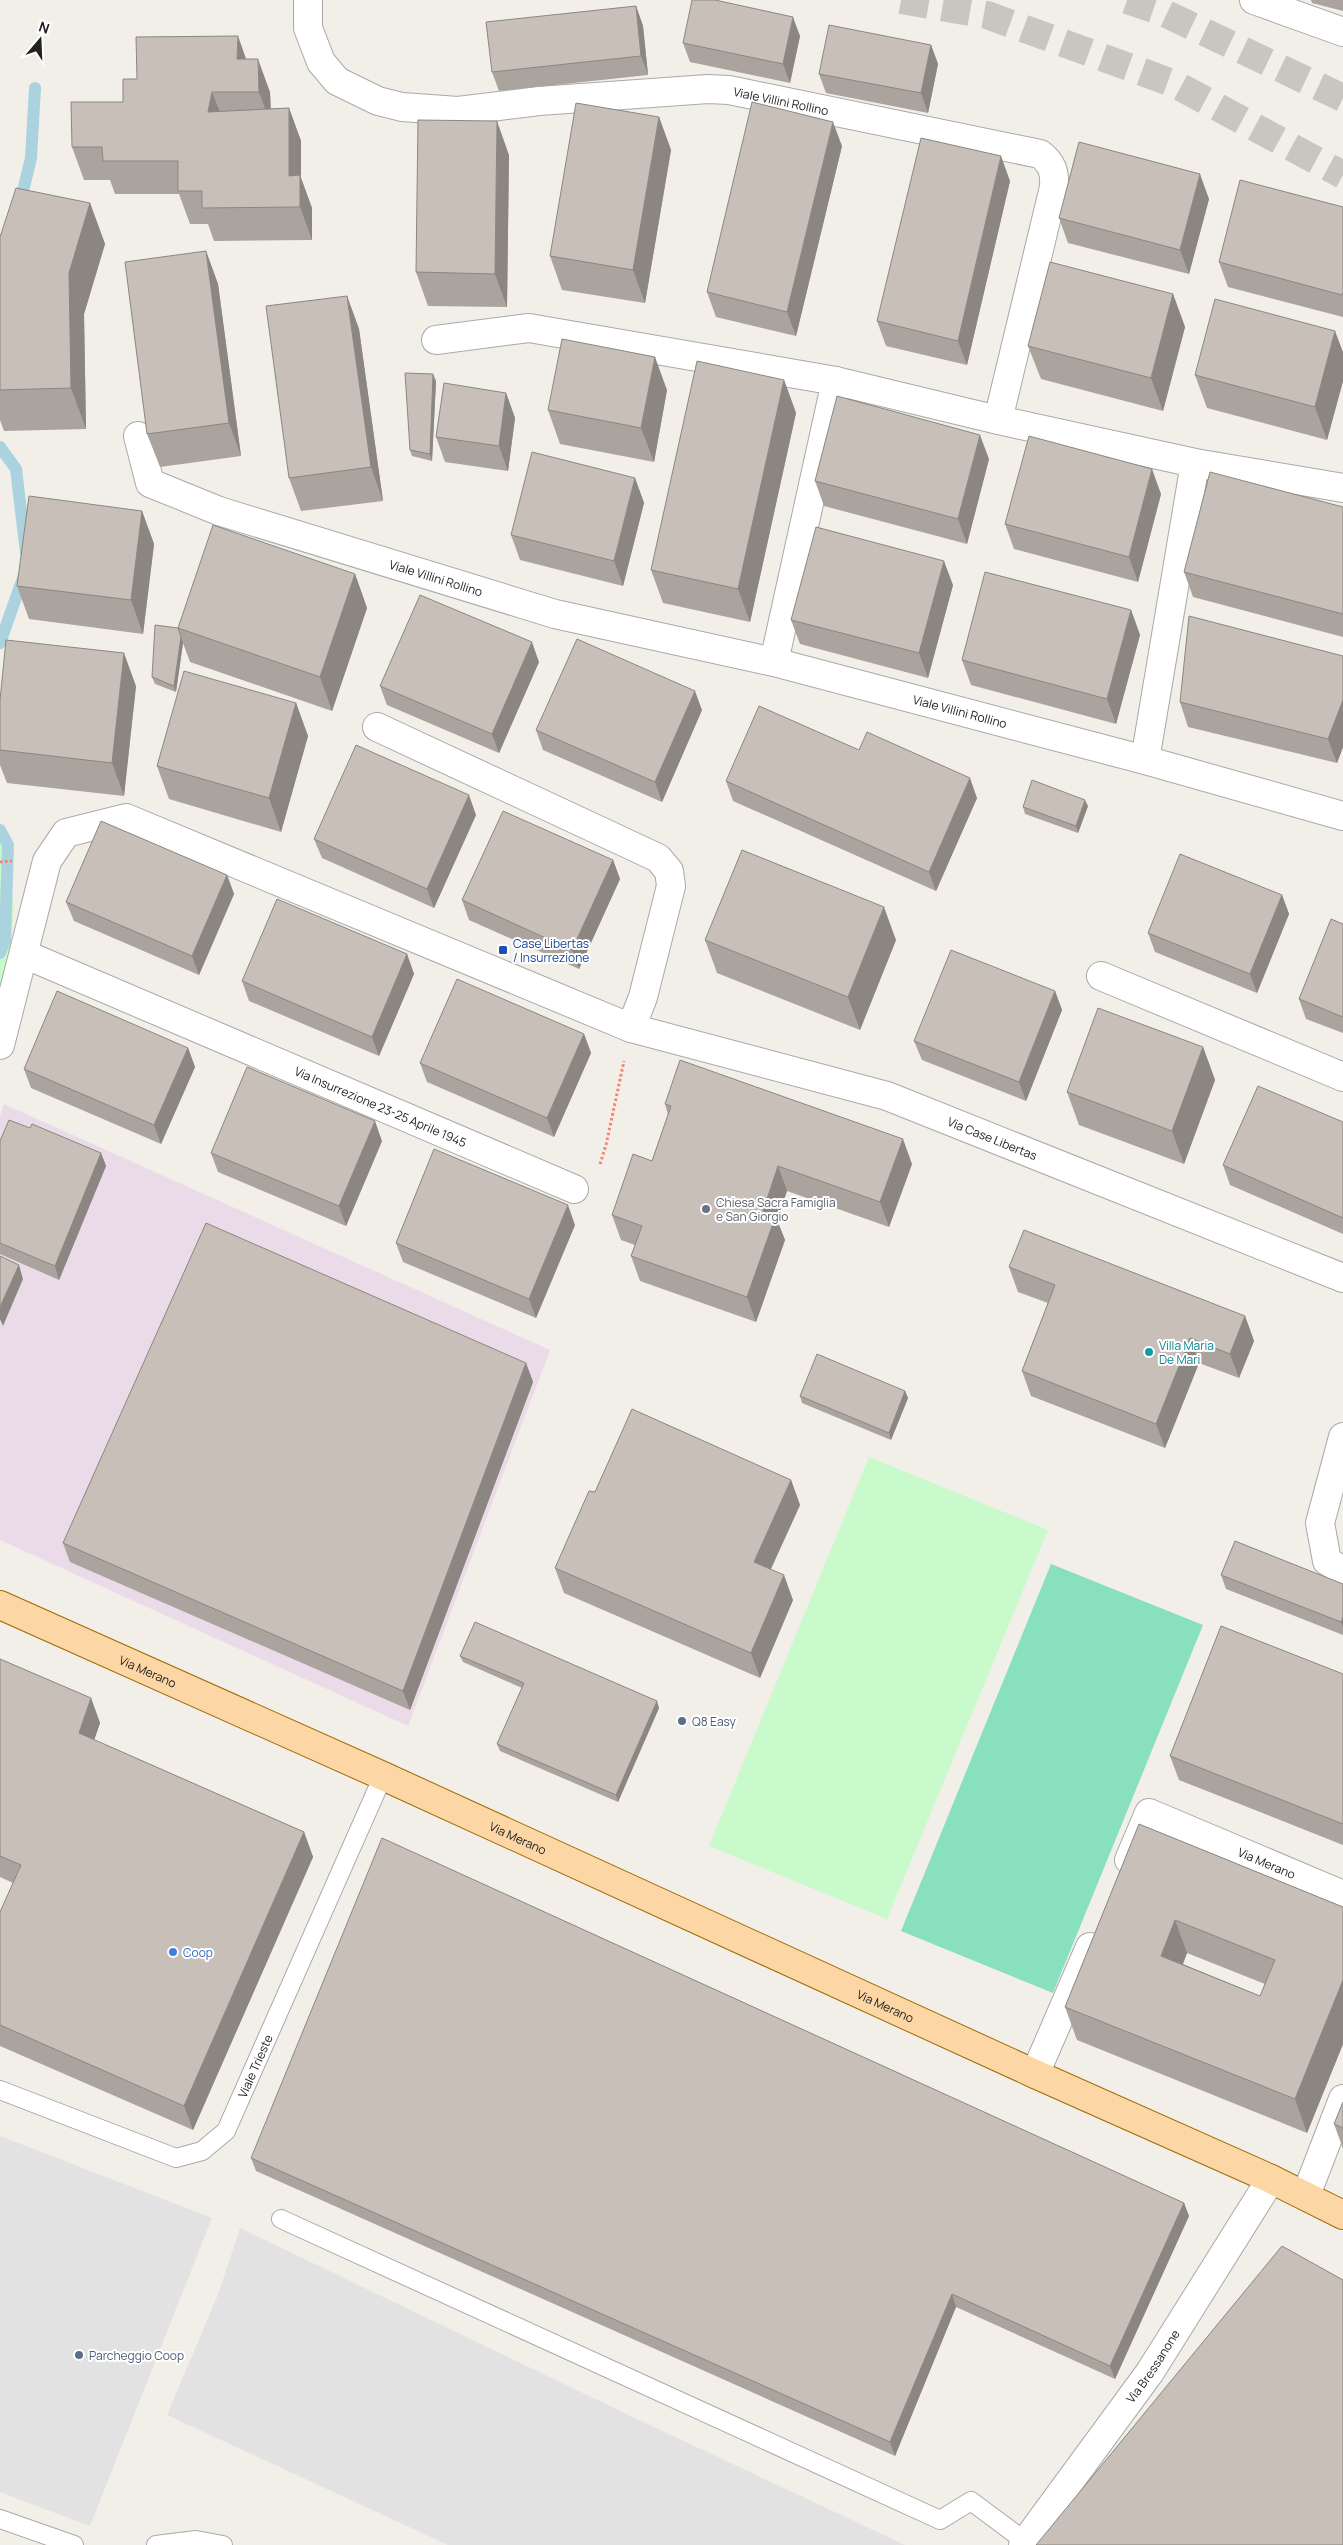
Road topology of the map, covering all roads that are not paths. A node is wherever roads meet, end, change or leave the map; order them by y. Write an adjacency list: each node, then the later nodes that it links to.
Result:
1 (308, 0): 6 (street, Viale Villini Rollino)
2 (1254, 0): 3 (street)
3 (1343, 32)
4 (436, 340): 5 (street)
5 (836, 381): 6 (street); 10 (street)
6 (998, 420): 8 (street)
7 (138, 436): 10 (street, Viale Villini Rollino)
8 (1195, 463): 9 (street); 12 (street)
9 (1343, 488)
10 (774, 662): 12 (street, Viale Villini Rollino)
11 (377, 727): 16 (street)
12 (1145, 760): 13 (street, Viale Villini Rollino)
13 (1343, 816)
14 (24, 954): 16 (street); 17 (street); 19 (street, Via Insurrezione 23-25 Aprile 1945)
15 (1101, 976): 18 (street)
16 (631, 1028): 20 (street, Via Case Libertas)
17 (0, 1045)
18 (1343, 1077)
19 (574, 1189)
20 (1343, 1278)
21 (1343, 1437): 22 (street)
22 (1343, 1571)
23 (0, 1605): 24 (main road, Via Merano)
24 (383, 1776): 28 (main road, Via Merano); 29 (lane, Viale Trieste)
25 (1118, 1885): 26 (street, Via Merano)
26 (1343, 1895)
27 (1102, 1921): 28 (street)
28 (1035, 2074): 31 (main road, Via Merano)
29 (0, 2090)
30 (1343, 2099): 32 (street)
31 (1272, 2179): 32 (main road, Via Merano); 36 (street, Via Bressanone)
32 (1306, 2195): 33 (main road, Via Merano)
33 (1343, 2215)
34 (281, 2219): 36 (lane)
35 (0, 2519): 37 (lane)
36 (1025, 2543)
37 (74, 2545)
38 (156, 2545): 39 (lane)
39 (223, 2545)

